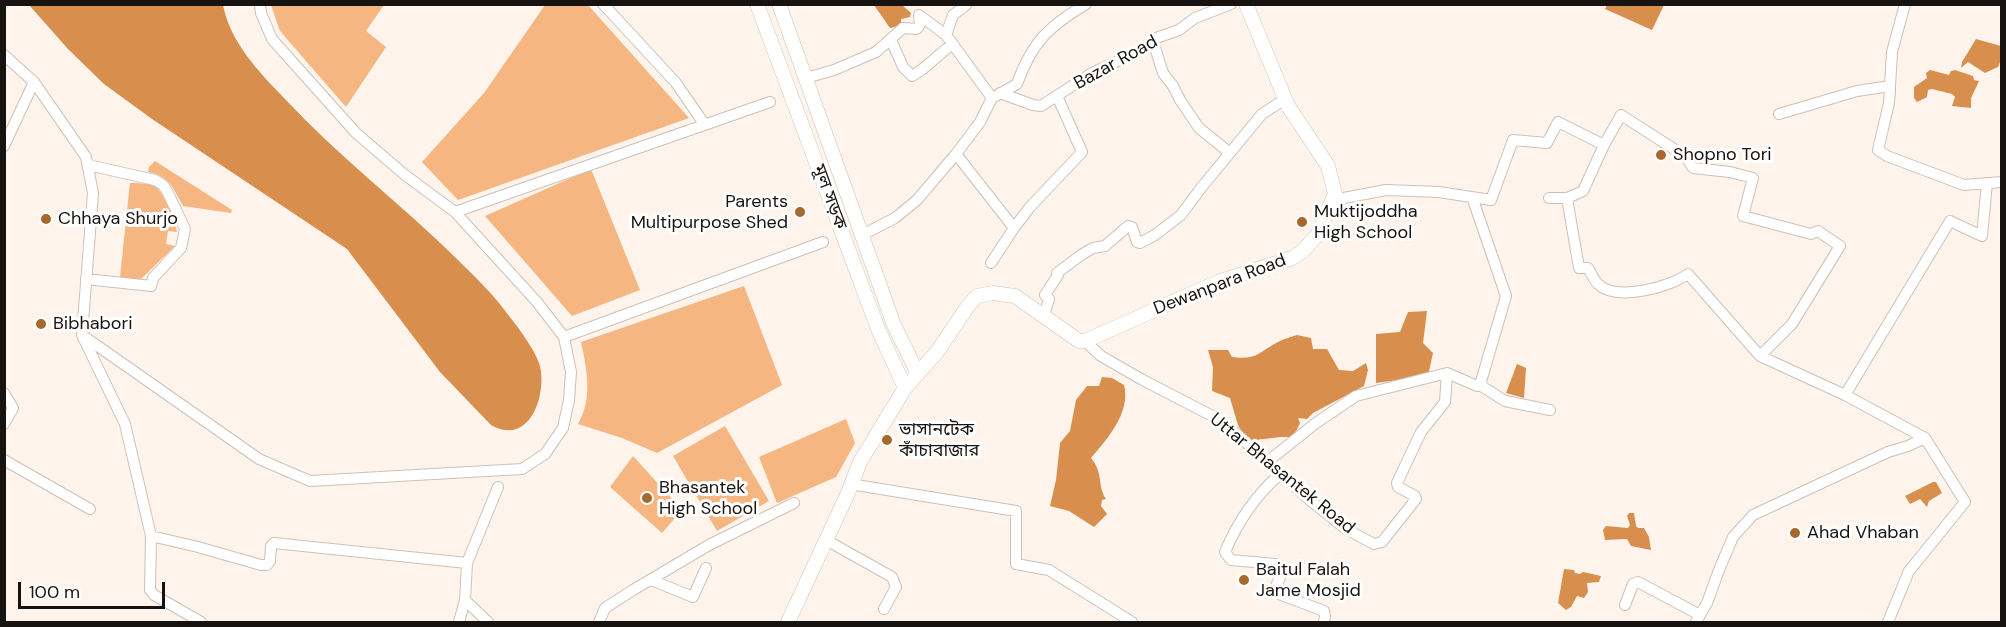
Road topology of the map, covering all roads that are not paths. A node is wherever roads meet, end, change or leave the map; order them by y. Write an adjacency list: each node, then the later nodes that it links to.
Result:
1 (260, 4): 36 (street)
2 (603, 4): 24 (street)
3 (757, 4): 23 (street, মূল সড়ক)
4 (779, 4): 14 (street, মূল সড়ক)
5 (1086, 4): 17 (street)
6 (1231, 4): 12 (street, Bazar Road)
7 (1246, 4): 19 (street)
8 (1905, 4): 16 (street)
9 (967, 5): 10 (street)
10 (949, 39): 11 (street); 11 (street); 17 (street)
11 (891, 40): 14 (street)
12 (1154, 41): 18 (street, Bazar Road); 27 (street)
13 (4, 55): 15 (street)
14 (806, 78): 22 (street, মূল সড়ক)
15 (34, 82): 26 (street); 29 (street)
16 (1890, 93): 21 (street); 31 (street)
17 (996, 96): 18 (street, Bazar Road); 28 (street)
18 (1057, 96): 37 (street)
19 (1285, 99): 27 (street); 35 (street)
20 (770, 102): 24 (street)
21 (1779, 114)
22 (819, 117): 23 (street); 38 (street, মূল সড়ক)
23 (803, 124): 50 (street, মূল সড়ক)
24 (705, 125): 36 (street)
25 (1605, 145): 32 (street); 34 (street); 46 (street)
26 (4, 146)
27 (1230, 153): 42 (street)
28 (956, 154): 37 (street); 38 (street)
29 (88, 165): 41 (street); 41 (street)
30 (2001, 182): 31 (street)
31 (1987, 183): 52 (street)
32 (1472, 197): 35 (street); 49 (street)
33 (1549, 198): 34 (street)
34 (1567, 198): 46 (street)
35 (1333, 200): 45 (street, Dewanpara Road)
36 (455, 212): 44 (street)
37 (1014, 228): 40 (street)
38 (862, 235): 48 (street, মূল সড়ক)
39 (823, 242): 44 (street)
40 (991, 263)
41 (86, 279): 43 (street)
42 (1044, 315): 45 (street); 48 (street)
43 (82, 335): 44 (street); 63 (street)
44 (564, 337)
45 (1085, 341): 57 (street, Uttar Bhasantek Road)
46 (1760, 356): 52 (street)
47 (1447, 373): 49 (street); 57 (street); 58 (street, Uttar Bhasantek Road)
48 (918, 374): 50 (street)
49 (1480, 385): 53 (street)
50 (906, 388): 59 (street)
51 (4, 393): 54 (street)
52 (1845, 395): 55 (street)
53 (1550, 410)
54 (4, 424)
55 (1925, 438): 71 (street); 79 (street)
56 (4, 460): 62 (street)
57 (1267, 462): 58 (street, Uttar Bhasantek Road)
58 (1280, 474): 78 (street)
59 (850, 484): 64 (street); 77 (street)
60 (498, 487): 65 (street)
61 (794, 503): 67 (street)
62 (90, 509)
63 (152, 536): 65 (street); 72 (street)
64 (826, 540): 70 (street); 76 (street)
65 (467, 563): 68 (street)
66 (706, 568): 67 (street)
67 (651, 580): 75 (street)
68 (465, 600): 73 (street); 74 (street)
69 (1625, 605): 71 (street)
70 (884, 609)
71 (1698, 619)
72 (201, 622)
73 (459, 622)
74 (488, 622)
75 (599, 622)
76 (788, 622)
77 (1132, 622)
78 (1324, 622)
79 (1888, 622)

